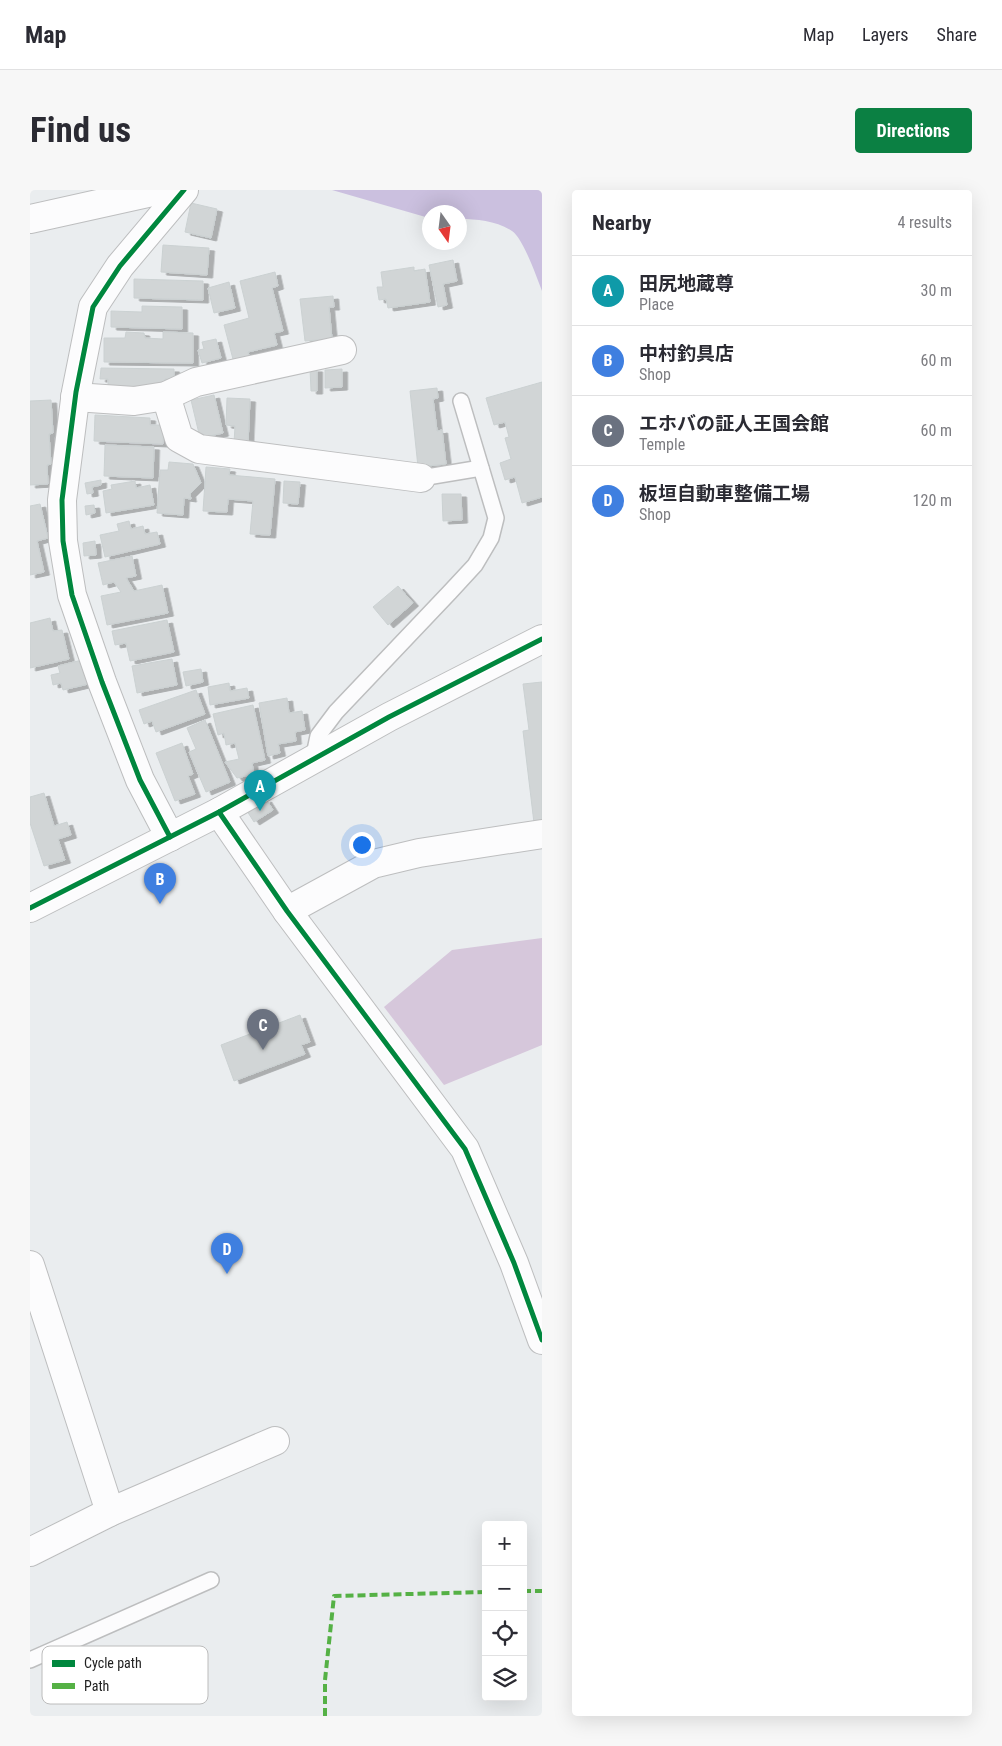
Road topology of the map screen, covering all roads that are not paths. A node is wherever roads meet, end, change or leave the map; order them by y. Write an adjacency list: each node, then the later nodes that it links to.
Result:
1 (161, 190): 3 (street)
2 (184, 190): 6 (street)
3 (30, 219)
4 (342, 350): 5 (street)
5 (166, 396): 6 (street); 9 (street)
6 (75, 397): 14 (street)
7 (461, 401): 8 (lane)
8 (481, 468): 9 (lane); 11 (lane)
9 (421, 478)
10 (542, 639): 11 (street)
11 (313, 760): 12 (street)
12 (220, 812): 14 (street); 16 (street)
13 (542, 834): 16 (street)
14 (170, 837): 15 (street)
15 (30, 908)
16 (287, 910): 18 (street)
17 (30, 1265): 20 (street)
18 (542, 1340)
19 (275, 1441): 20 (street)
20 (110, 1512): 21 (street)
21 (30, 1552)
22 (211, 1580): 23 (lane)
23 (62, 1646)
24 (42, 1655): 25 (lane)
25 (30, 1660)

